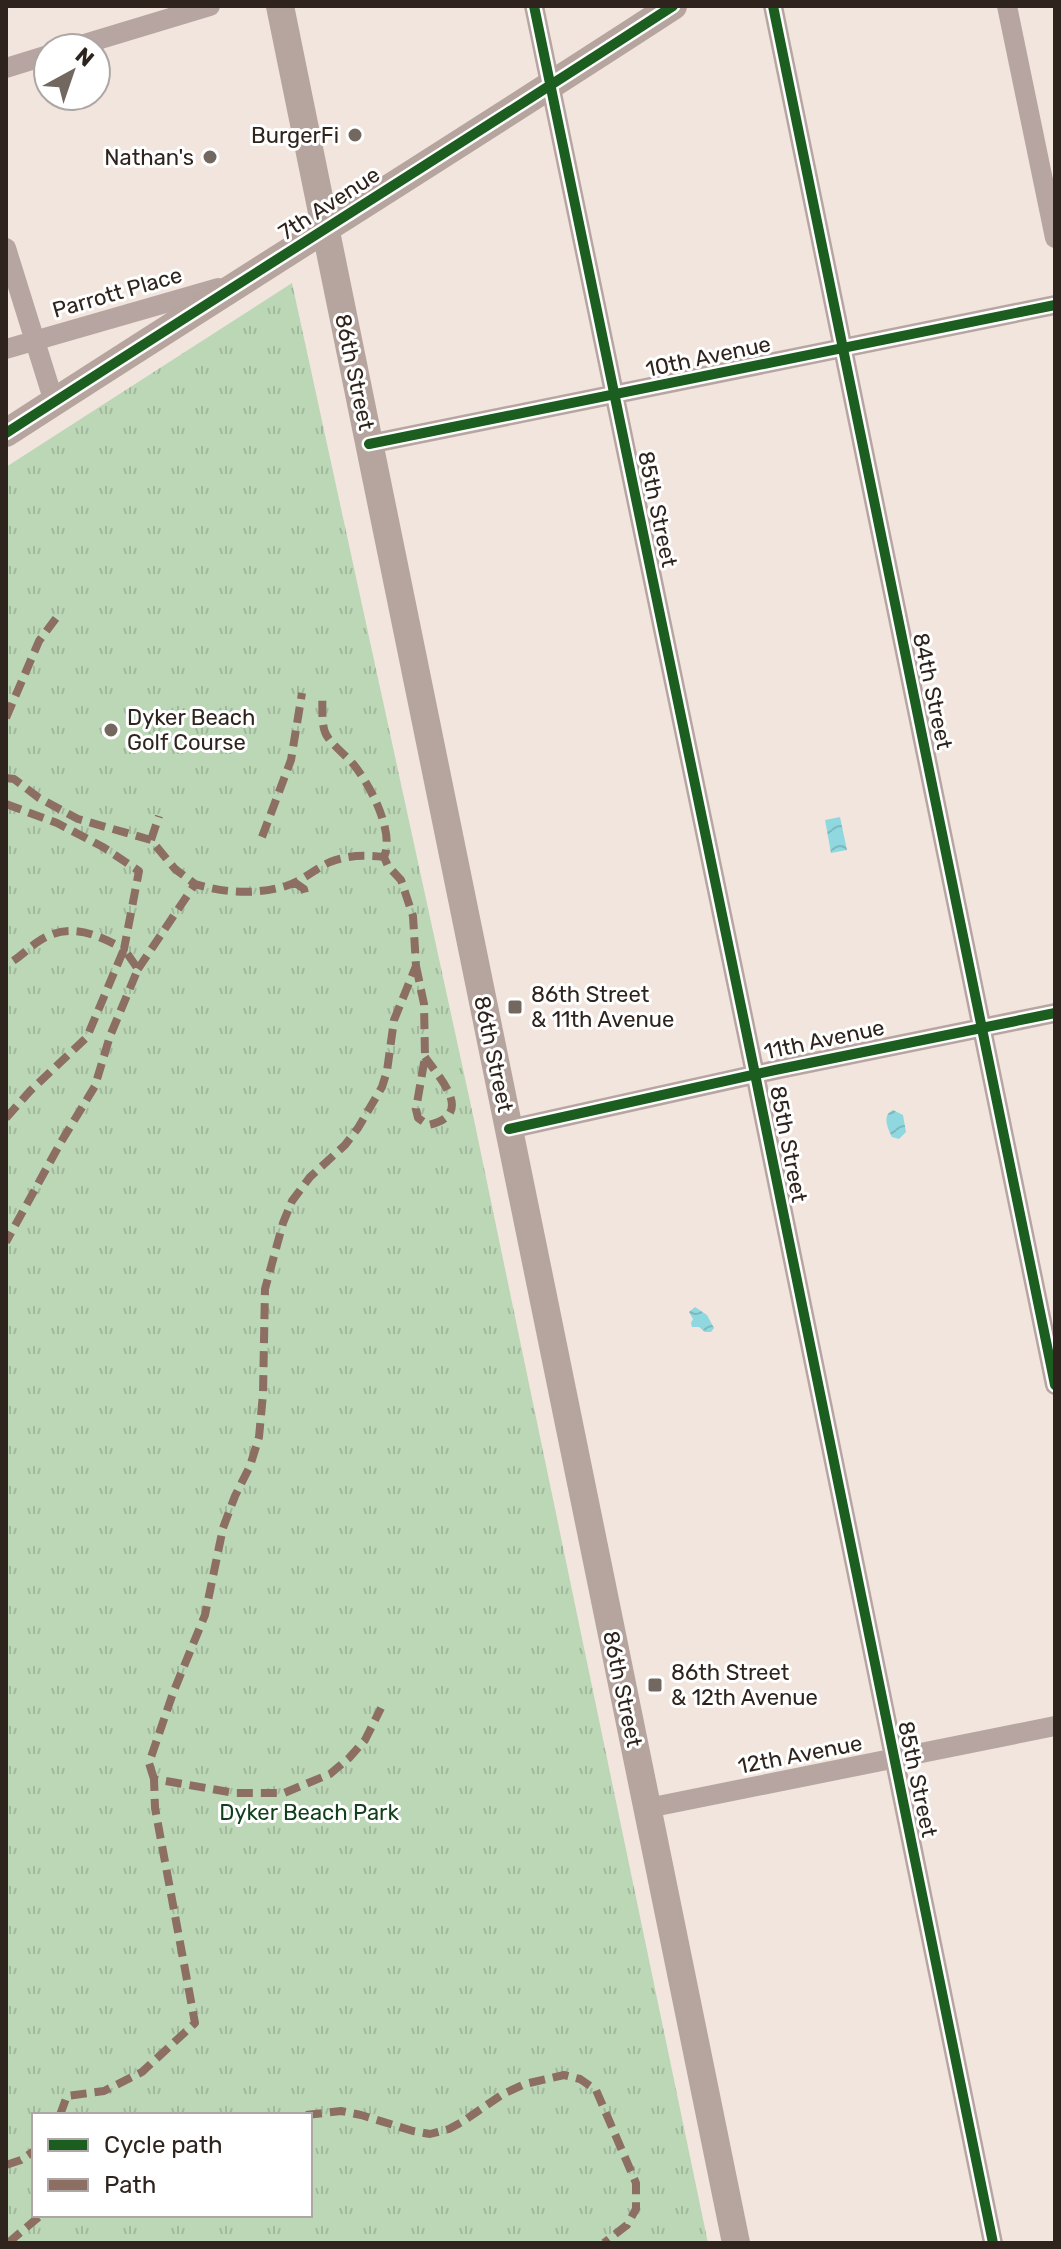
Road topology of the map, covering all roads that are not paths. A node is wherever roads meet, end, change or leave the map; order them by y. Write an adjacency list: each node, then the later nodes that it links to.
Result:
1 (210, 6): 7 (street)
2 (280, 6): 11 (main road, 86th Street)
3 (534, 6): 10 (street, 85th Street)
4 (673, 6): 10 (main road, 7th Avenue)
5 (773, 6): 18 (street, 84th Street)
6 (1007, 6): 12 (street)
7 (112, 36)
8 (32, 60): 9 (street)
9 (6, 68)
10 (549, 85): 11 (main road, 7th Avenue); 19 (street, 85th Street)
11 (326, 230): 14 (main road, 7th Avenue); 22 (main road, 86th Street)
12 (1055, 238)
13 (6, 248): 16 (street)
14 (242, 282): 16 (street, Parrott Place); 20 (main road, 7th Avenue)
15 (1055, 305): 18 (street, 10th Avenue)
16 (34, 340): 17 (street, Parrott Place); 20 (street)
17 (6, 349)
18 (841, 349): 19 (street, 10th Avenue); 24 (street, 84th Street)
19 (614, 396): 22 (street, 10th Avenue); 25 (street, 85th Street)
20 (54, 402): 21 (main road, 7th Avenue)
21 (6, 433)
22 (369, 444): 26 (main road, 86th Street)
23 (1055, 1013): 24 (street, 11th Avenue)
24 (982, 1027): 25 (street, 11th Avenue); 27 (street, 84th Street)
25 (755, 1074): 26 (street, 11th Avenue); 29 (street, 85th Street)
26 (509, 1129): 30 (main road, 86th Street)
27 (1055, 1385)
28 (1055, 1726): 29 (street, 12th Avenue)
29 (894, 1760): 30 (street, 12th Avenue); 32 (street, 85th Street)
30 (648, 1808): 31 (main road, 86th Street)
31 (736, 2243)
32 (993, 2243)

